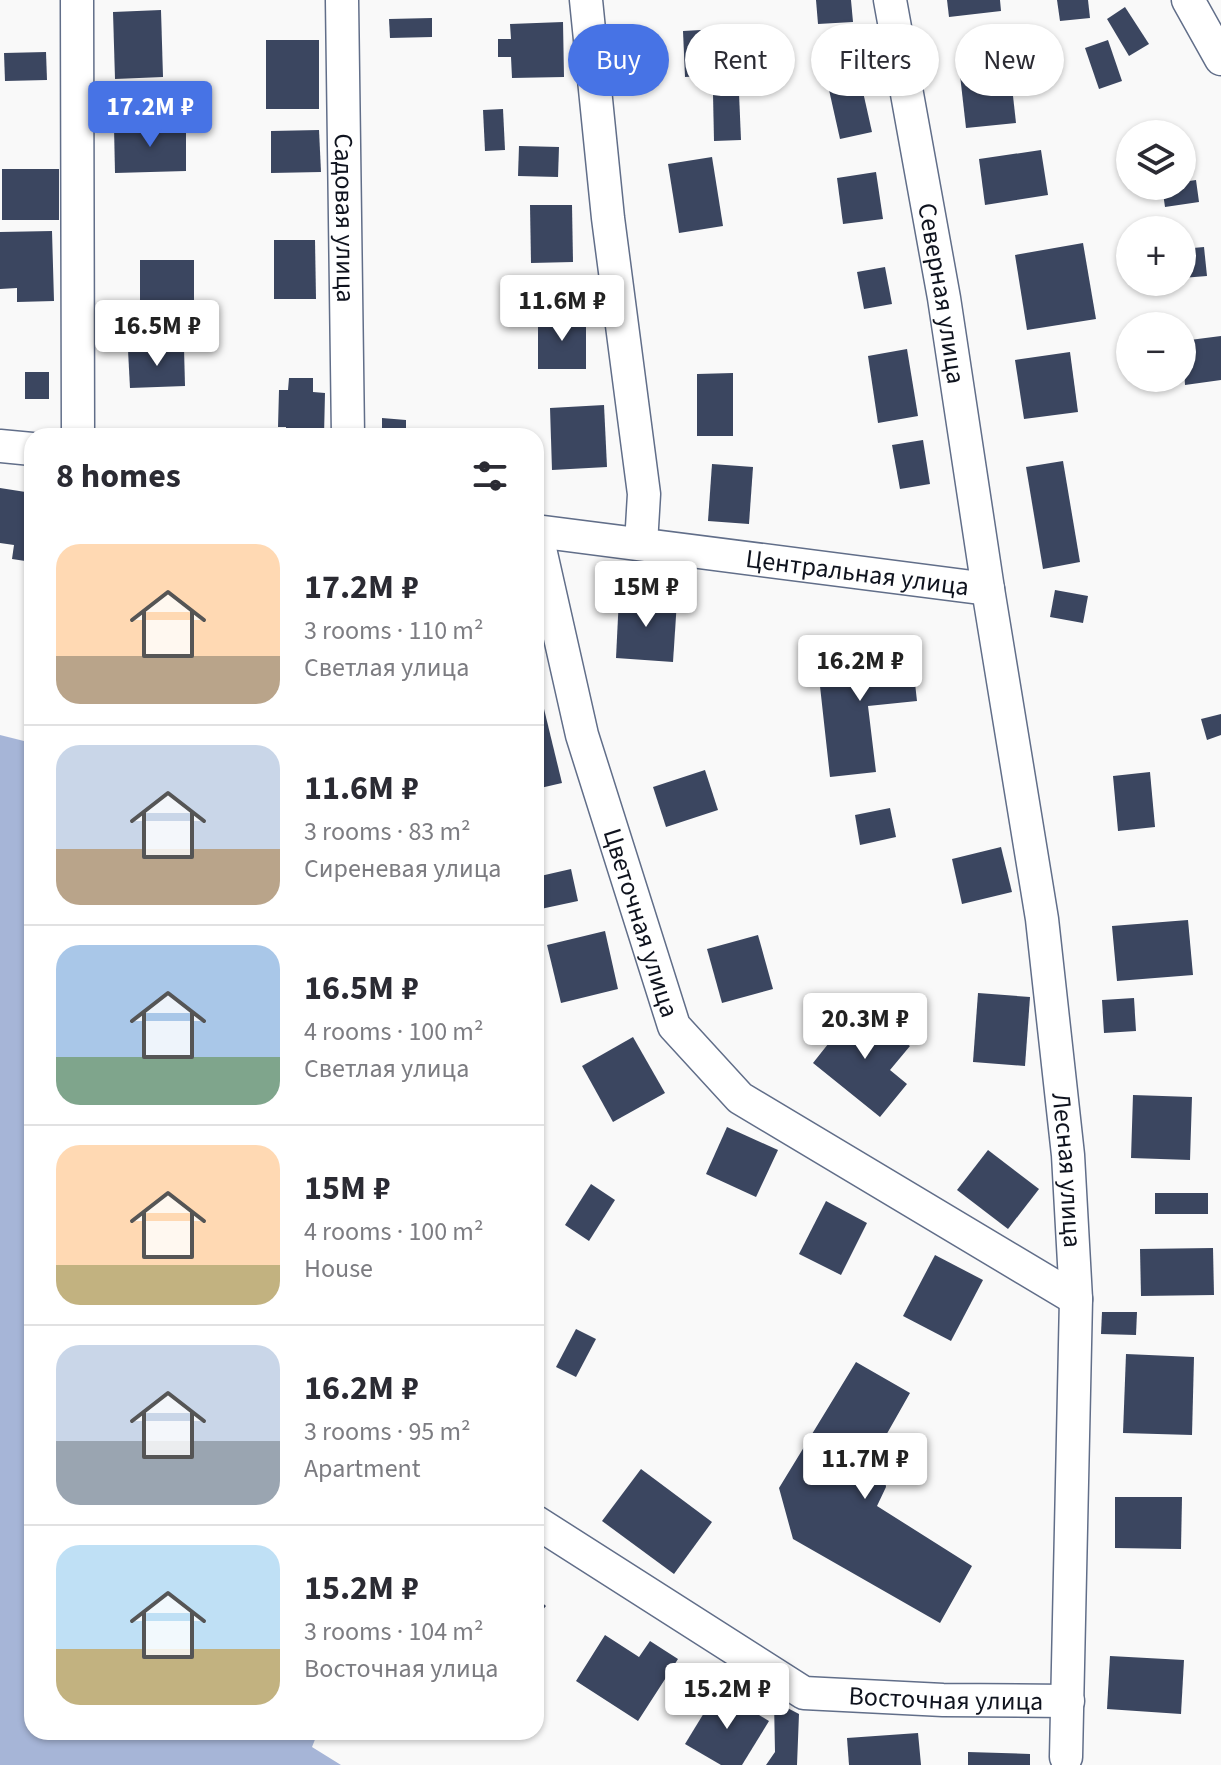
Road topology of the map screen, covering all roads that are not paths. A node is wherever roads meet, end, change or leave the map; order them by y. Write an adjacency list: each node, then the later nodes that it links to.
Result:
1 (77, 0): 7 (street)
2 (342, 0): 8 (street, Садовая улица)
3 (586, 0): 12 (street)
4 (890, 0): 14 (street, Северная улица)
5 (1188, 0): 6 (street)
6 (1221, 59)
7 (78, 428)
8 (348, 428)
9 (0, 446): 10 (street)
10 (24, 448)
11 (544, 532): 12 (street, Центральная улица)
12 (641, 544): 14 (street, Центральная улица)
13 (544, 566): 15 (street, Цветочная улица)
14 (988, 589): 15 (street, Лесная улица)
15 (1076, 1299): 17 (street, Лесная улица)
16 (544, 1527): 17 (street, Восточная улица)
17 (1068, 1701): 18 (street, Лесная улица)
18 (1066, 1757)

